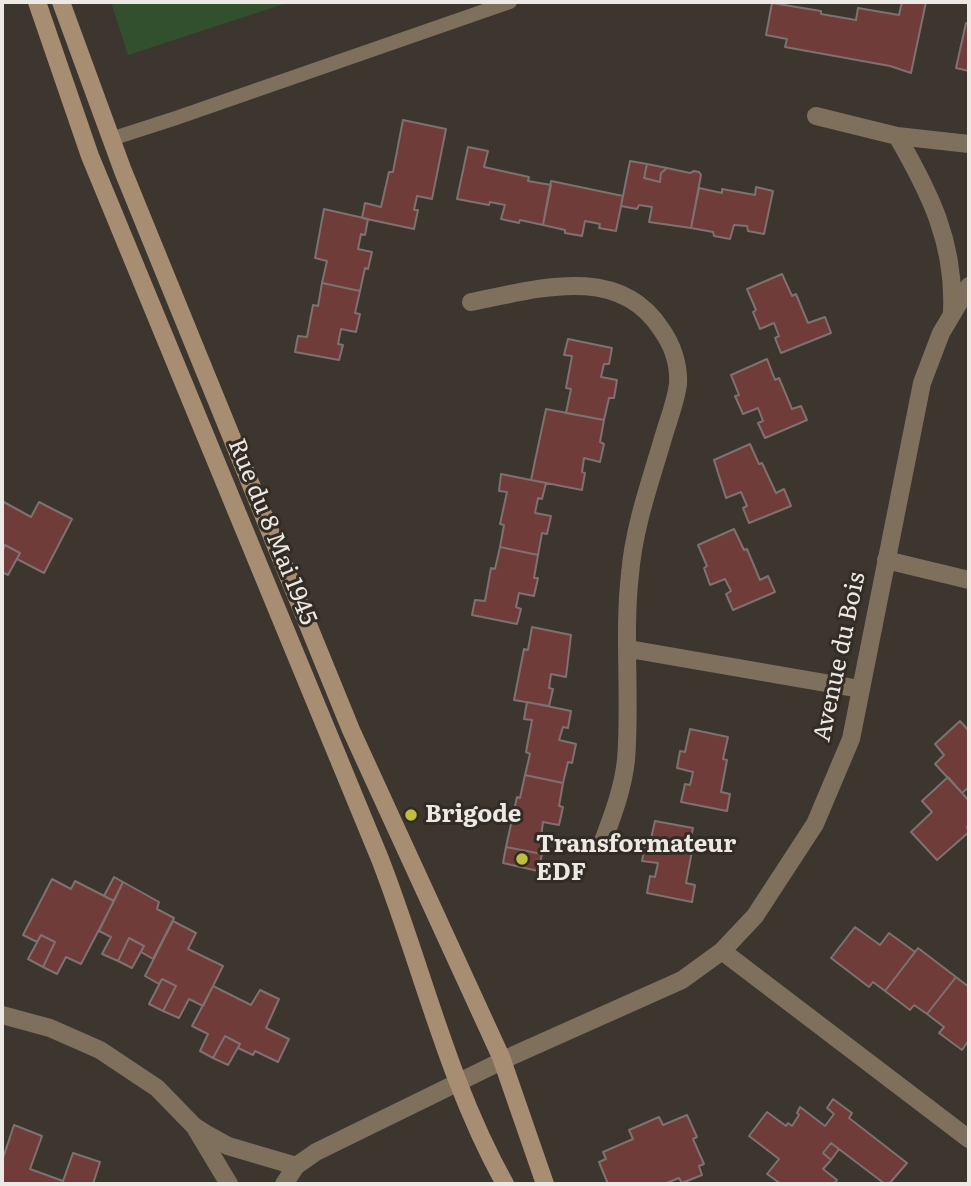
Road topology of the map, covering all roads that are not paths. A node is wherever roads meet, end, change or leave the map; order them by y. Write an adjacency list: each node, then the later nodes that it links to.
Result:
1 (37, 2): 19 (main road, Rue du 8 Mai 1945)
2 (61, 2): 6 (main road, Rue du 8 Mai 1945)
3 (510, 2): 6 (lane)
4 (816, 116): 5 (street)
5 (897, 136): 7 (street); 10 (street, Avenue du Bois)
6 (111, 139): 18 (main road, Rue du 8 Mai 1945)
7 (969, 144)
8 (969, 286): 10 (street, Avenue du Bois)
9 (471, 302): 13 (street)
10 (952, 311): 11 (street, Avenue du Bois)
11 (886, 560): 12 (street); 14 (street, Avenue du Bois)
12 (969, 580)
13 (629, 649): 14 (street); 15 (street)
14 (860, 689): 16 (street, Avenue du Bois)
15 (603, 841)
16 (722, 951): 18 (street, Avenue du Bois); 21 (street)
17 (2, 1015): 20 (street)
18 (502, 1060): 19 (street); 26 (main road, Rue du 8 Mai 1945)
19 (457, 1082): 22 (street); 25 (main road, Rue du 8 Mai 1945)
20 (194, 1126): 22 (street); 23 (street)
21 (969, 1139)
22 (296, 1166): 24 (street)
23 (229, 1184)
24 (284, 1184)
25 (505, 1184)
26 (545, 1184)

